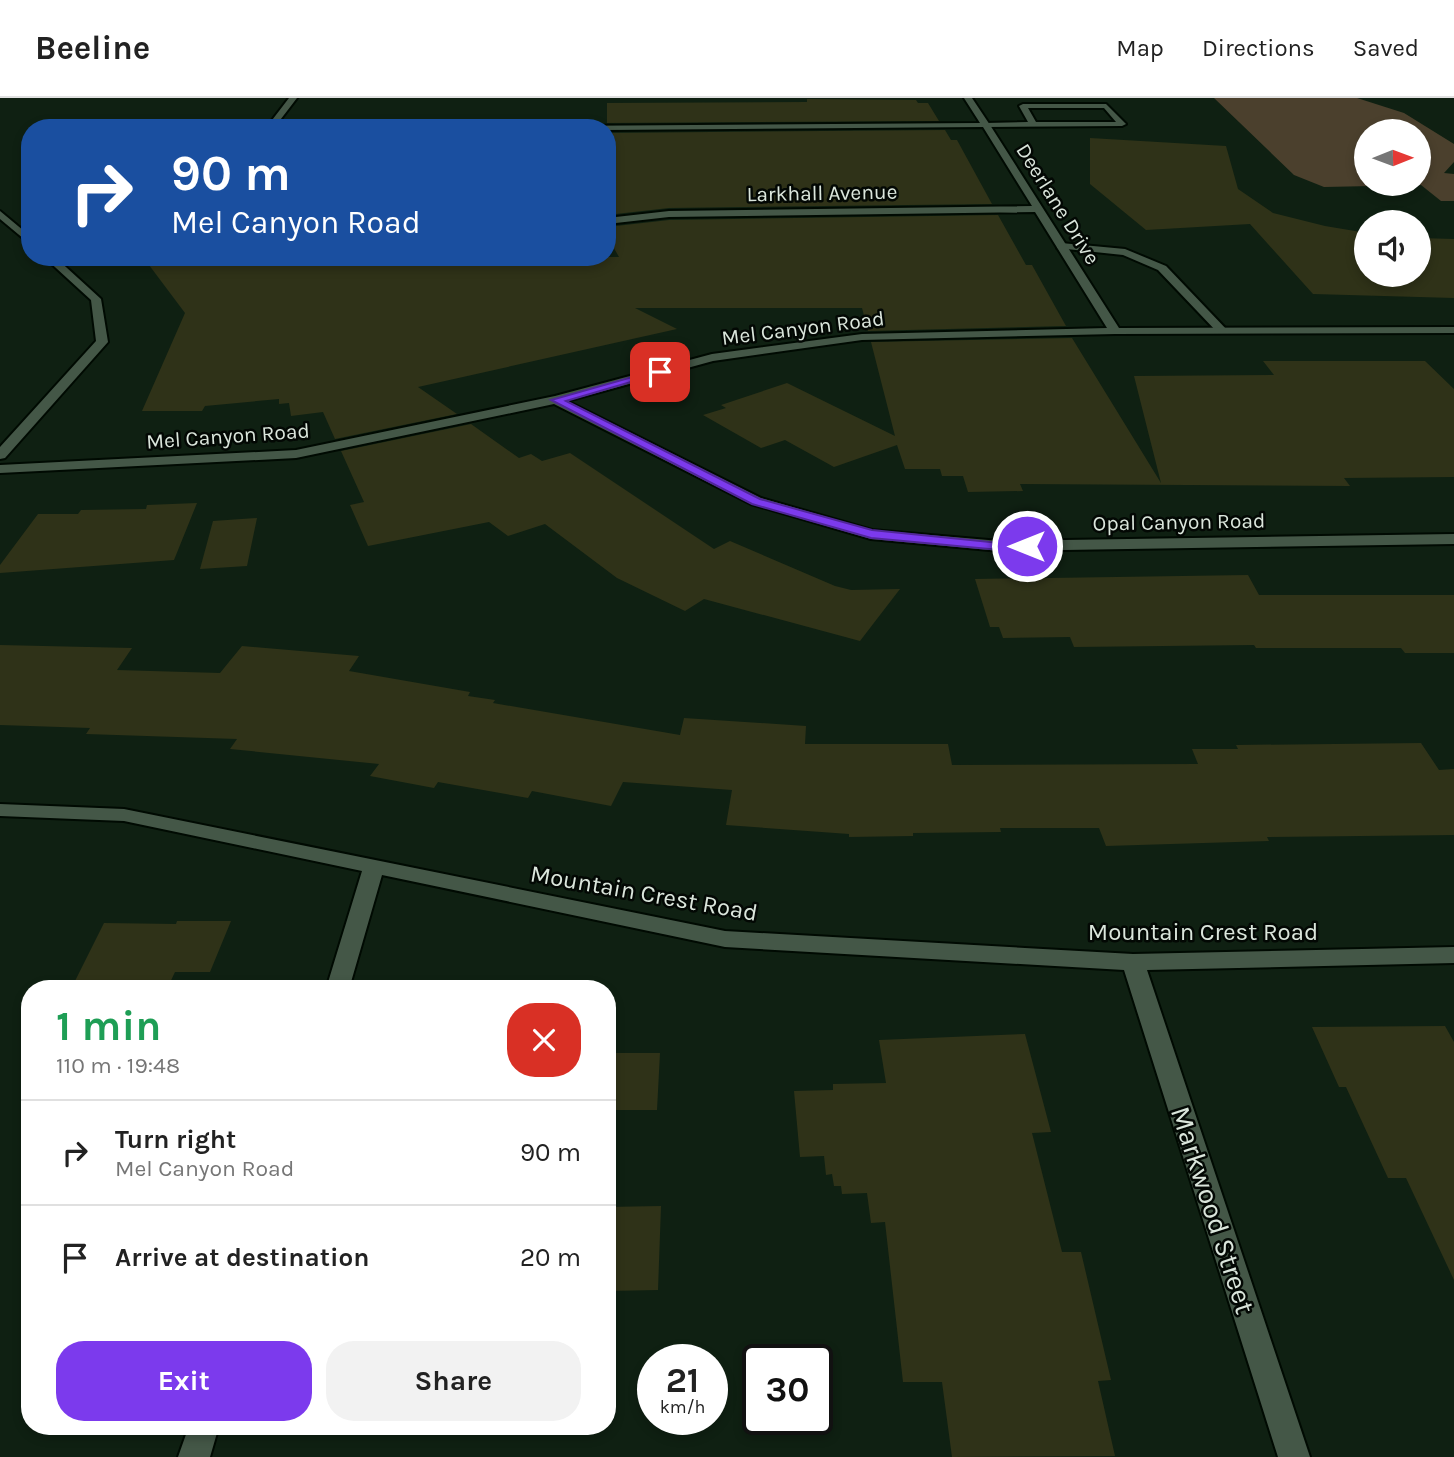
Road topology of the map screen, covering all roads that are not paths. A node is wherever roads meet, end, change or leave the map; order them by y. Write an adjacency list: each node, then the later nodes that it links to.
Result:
1 (293, 98): 3 (street)
2 (968, 98): 4 (street, Deerlane Drive)
3 (277, 119)
4 (986, 125): 5 (lane); 6 (street); 7 (street, Deerlane Drive)
5 (1034, 125): 5 (lane)
6 (616, 128)
7 (1038, 209): 9 (street, Larkhall Avenue); 11 (street, Deerlane Drive)
8 (0, 214): 10 (street)
9 (616, 220)
10 (21, 232)
11 (1061, 246): 14 (street, Deerlane Drive); 15 (street)
12 (59, 266): 17 (street)
13 (1454, 330): 15 (street, Mel Canyon Road)
14 (1115, 331): 15 (street, Mel Canyon Road); 16 (street, Mel Canyon Road)
15 (1222, 331)
16 (556, 400): 18 (street, Mel Canyon Road); 19 (street, Opal Canyon Road)
17 (0, 456)
18 (0, 469)
19 (1454, 539)
20 (0, 810): 21 (street, Mountain Crest Road)
21 (374, 867): 23 (street, Mountain Crest Road); 24 (street)
22 (1454, 955): 23 (street, Mountain Crest Road)
23 (1133, 962): 27 (street, Markwood Street)
24 (340, 980)
25 (201, 1435): 26 (street)
26 (194, 1457)
27 (1294, 1457)

